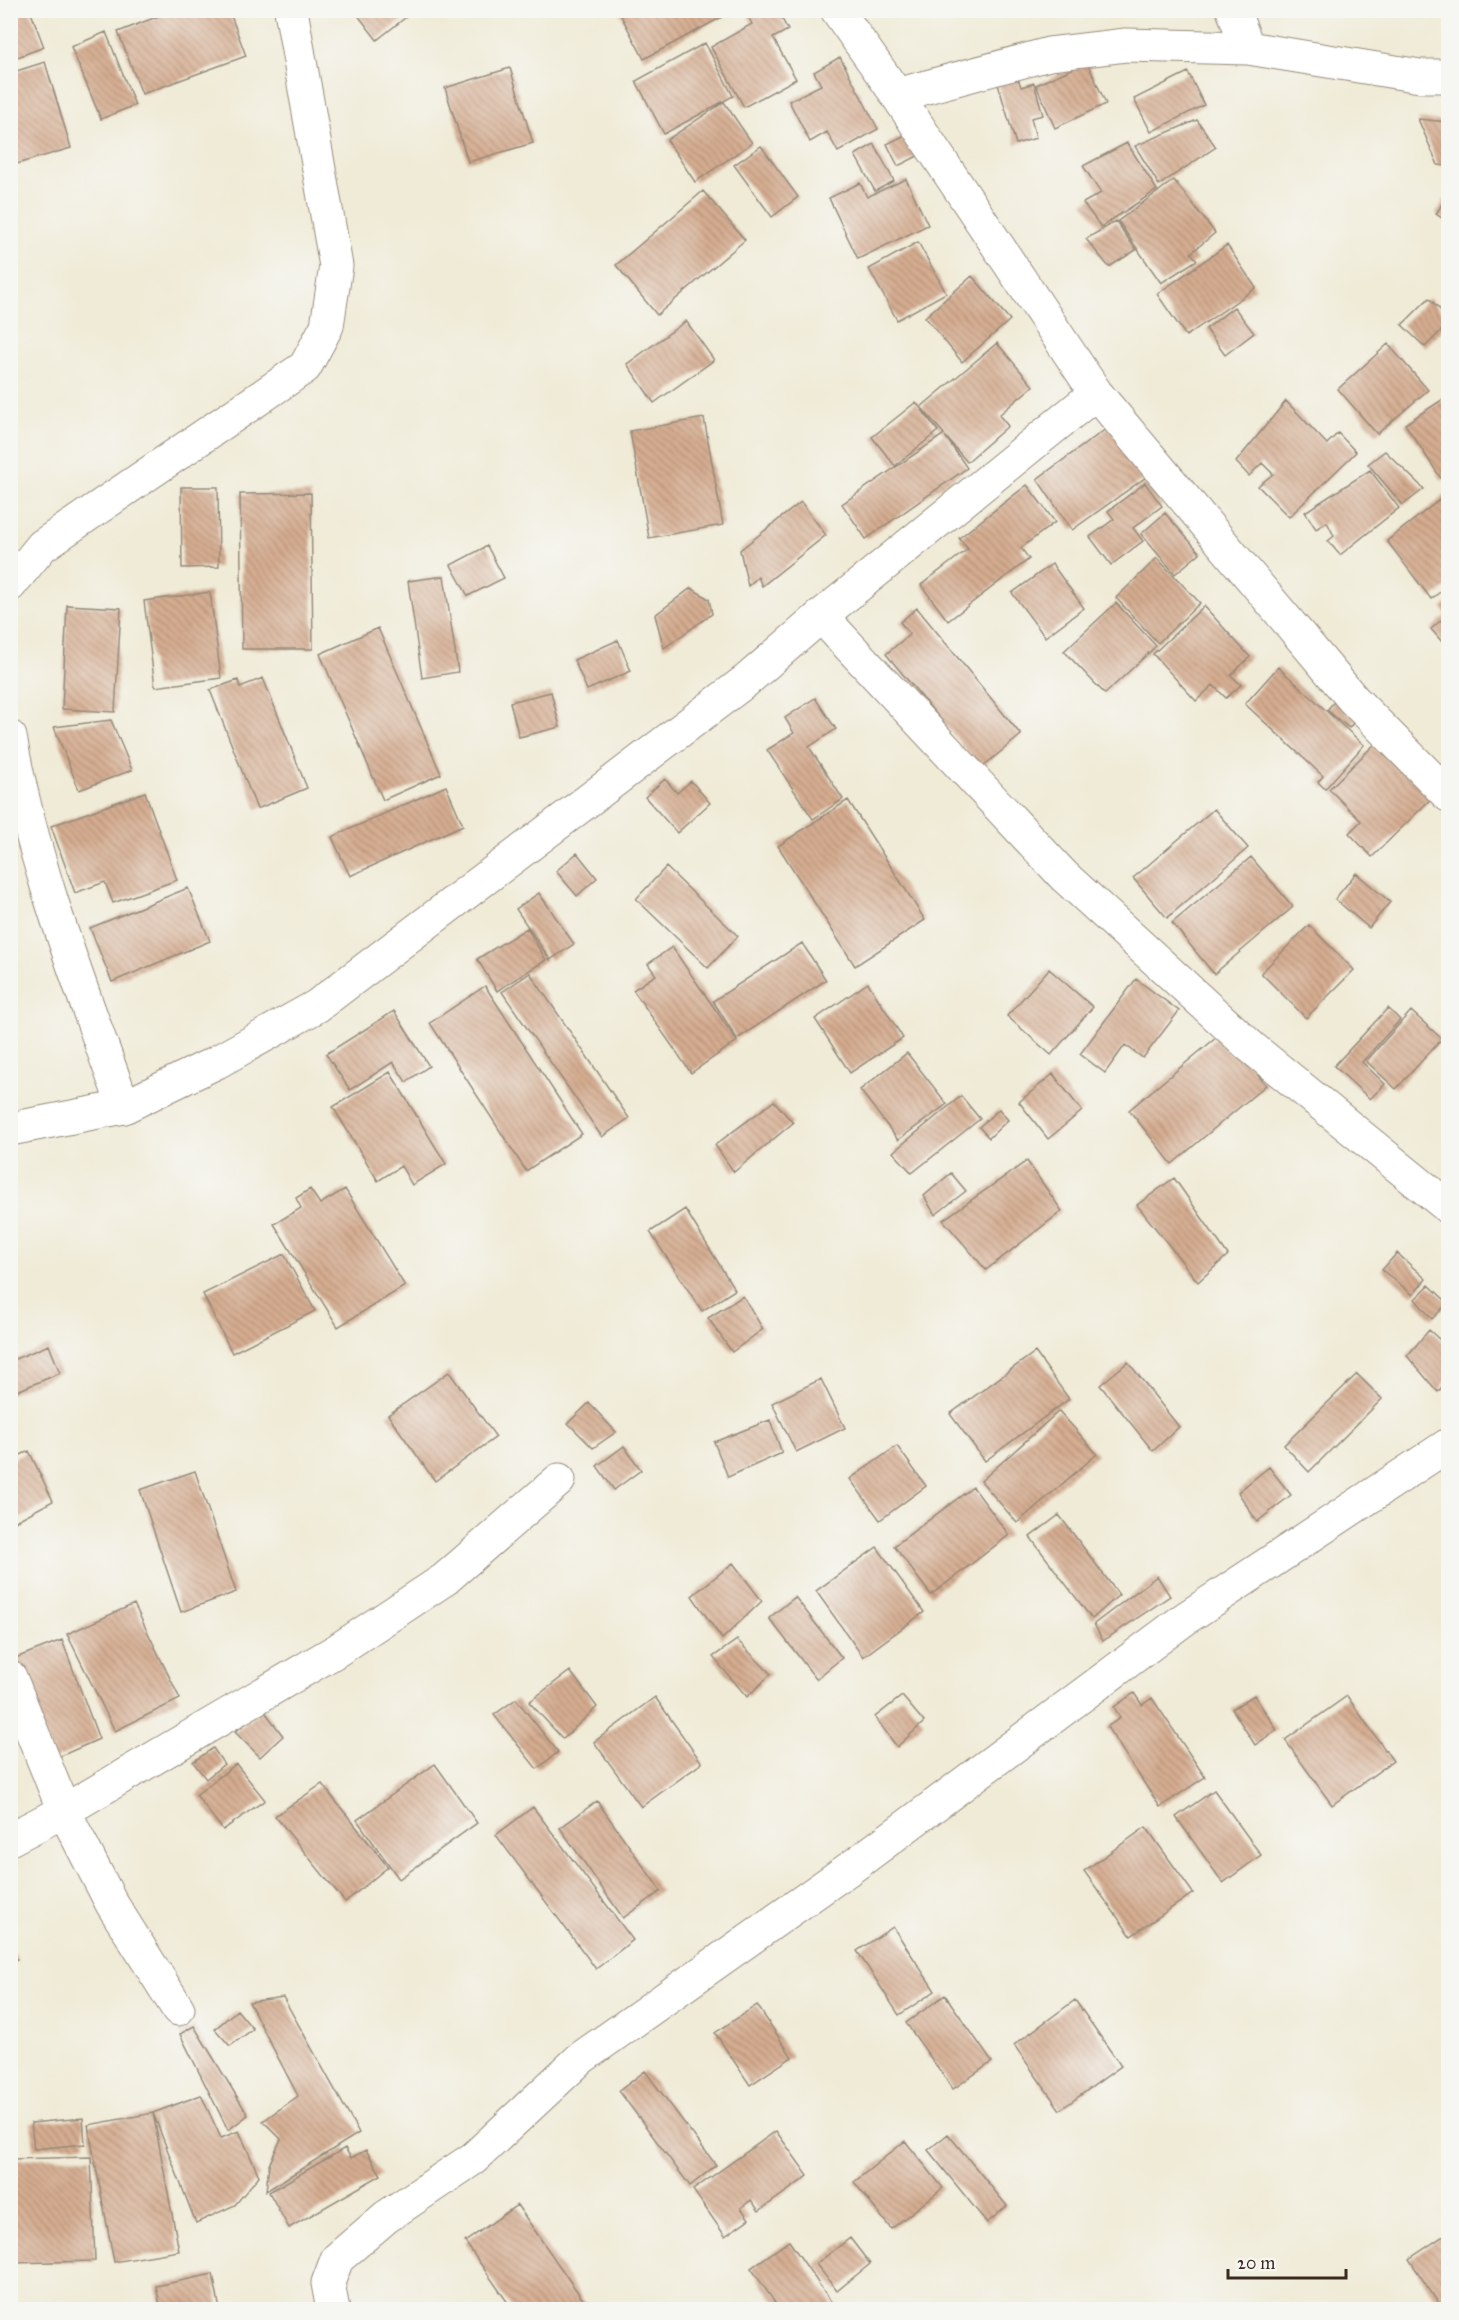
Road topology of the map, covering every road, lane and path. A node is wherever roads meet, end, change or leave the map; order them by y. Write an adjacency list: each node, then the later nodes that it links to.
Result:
1 (291, 10): 8 (street)
2 (837, 10): 6 (street)
3 (1233, 10): 4 (street)
4 (1248, 48): 5 (street); 6 (street)
5 (1449, 76)
6 (897, 95): 7 (street)
7 (1096, 393): 9 (street); 11 (street)
8 (10, 585)
9 (821, 616): 12 (street); 14 (street)
10 (10, 737): 12 (street)
11 (1449, 795)
12 (124, 1107): 13 (street)
13 (10, 1129)
14 (1449, 1207)
15 (1449, 1445): 21 (street)
16 (559, 1480): 18 (street)
17 (10, 1677): 18 (street)
18 (64, 1811): 19 (street); 20 (street)
19 (10, 1839)
20 (178, 2009)
21 (333, 2310)

